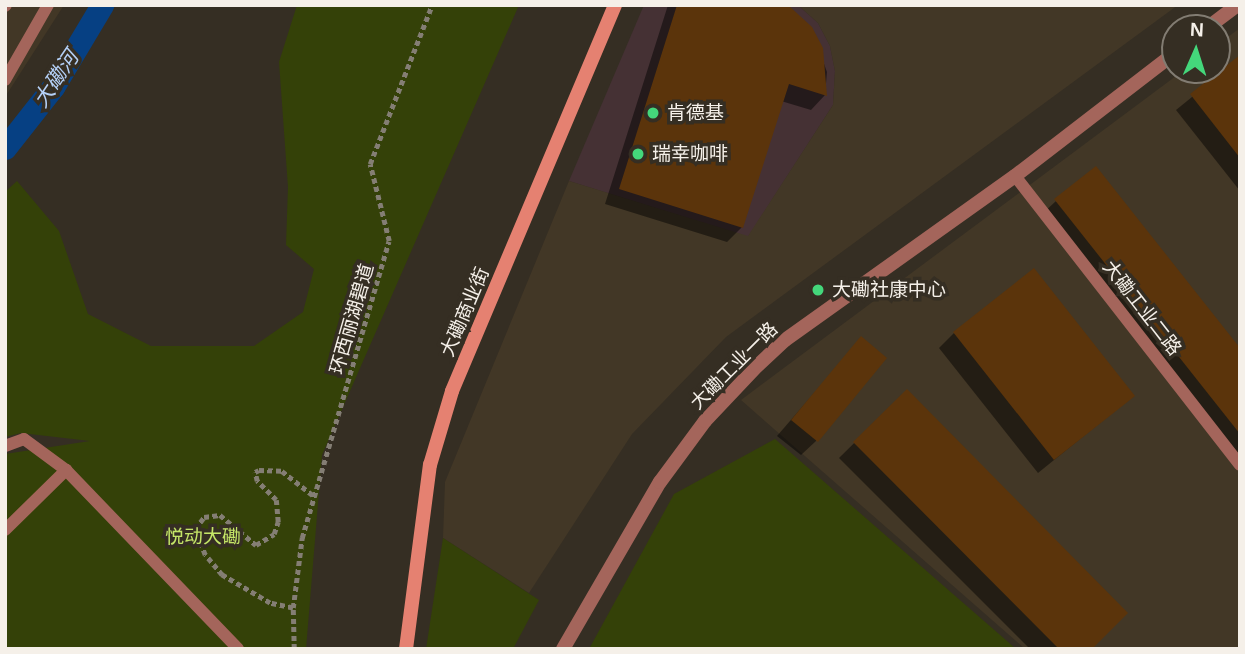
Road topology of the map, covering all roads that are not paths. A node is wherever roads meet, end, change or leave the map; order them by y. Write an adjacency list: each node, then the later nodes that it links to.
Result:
1 (48, 5): 4 (lane)
2 (615, 5): 11 (street, 大磡商业街)
3 (1161, 64): 5 (street, 大磡工业一路)
4 (5, 80)
5 (1015, 176): 7 (lane, 大磡工业二路); 12 (street, 大磡工业一路)
6 (5, 446): 8 (lane)
7 (1240, 465)
8 (66, 470): 9 (lane); 10 (lane)
9 (5, 530)
10 (238, 649)
11 (406, 649)
12 (563, 649)

